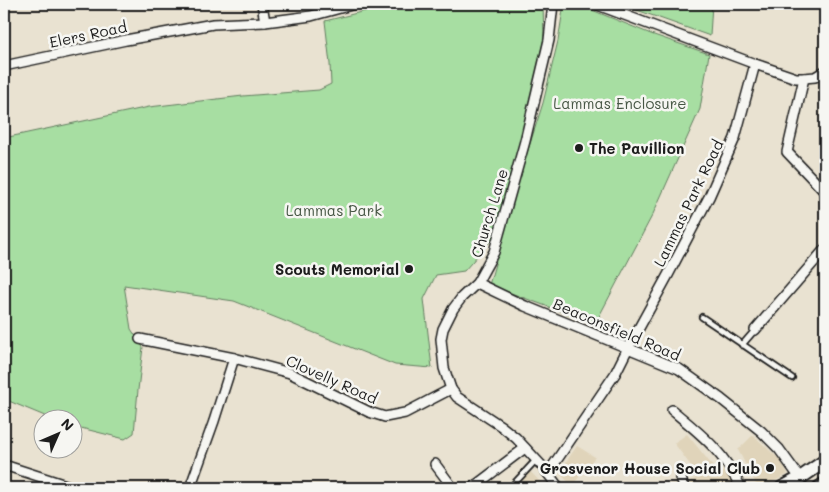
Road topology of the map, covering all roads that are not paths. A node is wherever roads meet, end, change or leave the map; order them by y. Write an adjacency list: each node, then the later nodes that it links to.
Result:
1 (262, 4): 5 (street)
2 (354, 4): 5 (street, Elers Road)
3 (553, 4): 12 (street, Church Lane)
4 (595, 4): 6 (street)
5 (265, 22): 7 (street, Elers Road)
6 (755, 64): 9 (street); 17 (street, Lammas Park Road)
7 (4, 66)
8 (825, 71): 9 (street)
9 (804, 78): 10 (street)
10 (825, 192)
11 (825, 249): 14 (street)
12 (477, 283): 17 (street, Beaconsfield Road); 20 (street, Church Lane)
13 (702, 317): 16 (lane)
14 (755, 330): 16 (lane)
15 (140, 338): 18 (street, Clovelly Road)
16 (742, 345): 19 (lane)
17 (628, 348): 27 (street, Lammas Park Road); 29 (street, Beaconsfield Road)
18 (234, 358): 20 (street, Clovelly Road); 32 (street)
19 (792, 378)
20 (451, 389): 22 (street)
21 (672, 410): 38 (street)
22 (525, 448): 23 (street); 34 (street)
23 (536, 460): 27 (street); 35 (lane)
24 (825, 461): 29 (main road)
25 (435, 464): 33 (street)
26 (4, 465): 31 (street)
27 (548, 473): 36 (street)
28 (681, 478): 37 (street)
29 (800, 478): 39 (main road)
30 (825, 484): 40 (main road)
31 (71, 488)
32 (190, 488)
33 (453, 488)
34 (472, 488)
35 (510, 488)
36 (560, 488)
37 (684, 488)
38 (741, 488)
39 (782, 488)
40 (819, 488)

